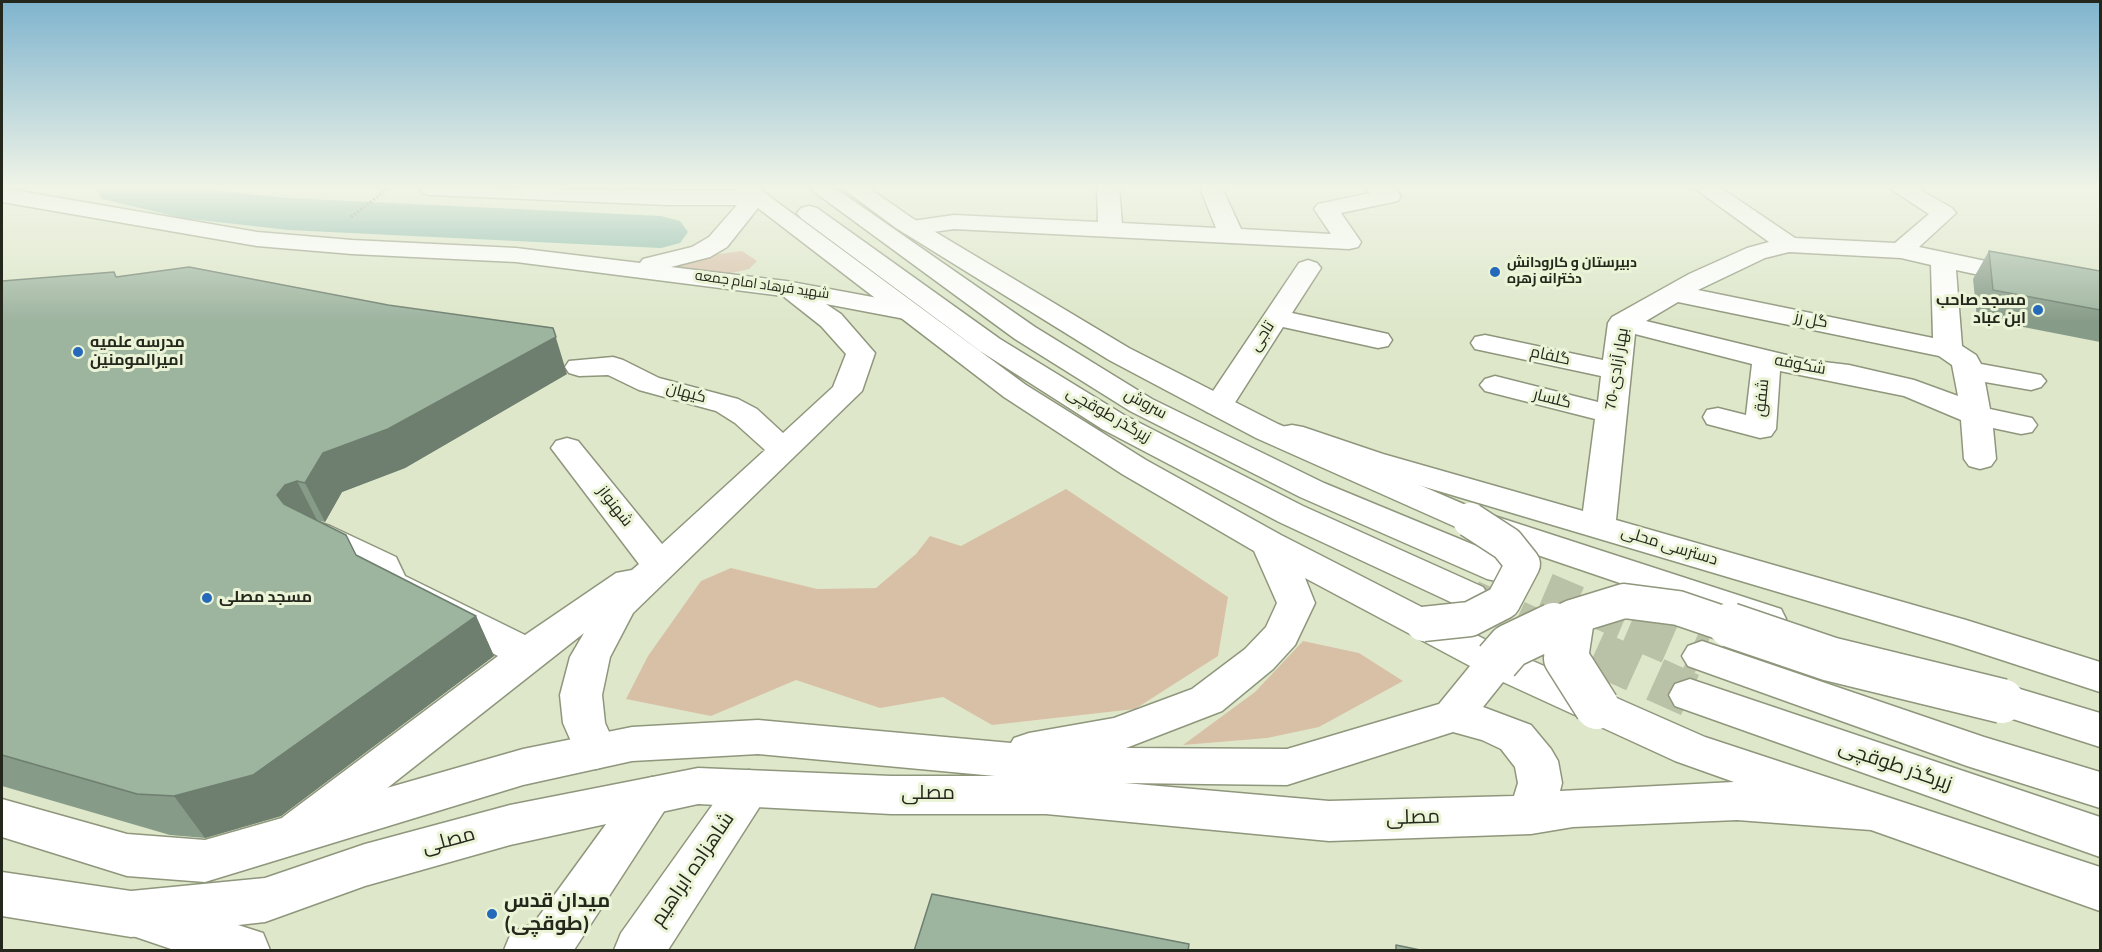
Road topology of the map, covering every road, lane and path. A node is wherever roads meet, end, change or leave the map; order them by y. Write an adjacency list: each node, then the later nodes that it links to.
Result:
1 (219, 232): 15 (street, شهید فرهاد امام جمعه)
2 (725, 232): 15 (street, شهید فرهاد امام جمعه)
3 (808, 232): 20 (street)
4 (829, 232): 46 (street, زیرگذر طوقچی)
5 (882, 232): 45 (street, سروش)
6 (919, 232): 32 (street)
7 (1179, 232): 11 (street)
8 (1342, 232): 11 (street)
9 (1770, 232): 12 (street)
10 (1922, 232): 13 (street)
11 (1231, 235)
12 (1789, 245): 13 (street); 18 (street, 70-بهار آزادی)
13 (1901, 251): 14 (street)
14 (1944, 261): 19 (street); 25 (street)
15 (618, 267): 17 (street, شهید فرهاد امام جمعه)
16 (1308, 268): 21 (street, تاجی)
17 (786, 289): 20 (street, شهید فرهاد امام جمعه); 38 (street)
18 (1674, 293): 22 (street, 70-بهار آزادی); 25 (street, گل رز)
19 (2100, 293)
20 (905, 310): 43 (street)
21 (1276, 317): 23 (street); 32 (street, تاجی)
22 (1622, 323): 26 (street, شکوفه); 29 (street, 70-بهار آزادی)
23 (1378, 340)
24 (1485, 343): 29 (street, گلفام)
25 (1948, 349): 28 (street)
26 (1767, 359): 34 (street, شکوفه); 35 (street, شفق)
27 (579, 367): 38 (street, کیهان)
28 (1967, 370): 30 (street); 34 (street)
29 (1616, 371): 33 (street, 70-بهار آزادی)
30 (2031, 381)
31 (1495, 385): 33 (street, گلسار)
32 (1227, 410): 40 (street); 41 (street, دسترسی محلی)
33 (1610, 414): 41 (street, 70-بهار آزادی)
34 (1976, 415): 36 (street, شکوفه); 39 (street)
35 (1718, 417)
36 (2021, 425)
37 (567, 448): 44 (street, شهنواز)
38 (782, 449): 44 (street)
39 (1980, 459)
40 (1470, 520): 48 (street, bridge); 52 (street)
41 (1598, 525): 51 (street, دسترسی محلی)
42 (318, 534): 49 (street)
43 (1268, 543): 48 (street); 57 (street)
44 (660, 566): 49 (street); 56 (street)
45 (1500, 570)
46 (1470, 596)
47 (1572, 617): 50 (street, bridge); 52 (street, bridge); 53 (street, bridge)
48 (1423, 624): 50 (street)
49 (528, 654): 64 (street)
50 (1497, 661): 53 (street); 54 (street)
51 (2100, 677)
52 (2002, 701): 55 (street)
53 (1597, 707): 61 (street)
54 (1453, 716): 57 (street); 62 (street)
55 (2100, 730)
56 (596, 752): 57 (street); 64 (street)
57 (988, 758)
58 (749, 789): 60 (street, مصلی); 62 (street, مصلی); 71 (street, شاهزاده ابراهیم)
59 (2100, 790): 65 (street, زیرگذر طوقچی)
60 (652, 796): 68 (street, مصلی); 70 (street)
61 (1871, 811): 62 (street, مصلی); 66 (street)
62 (1531, 816)
63 (2, 818): 64 (street)
64 (295, 834)
65 (2100, 837)
66 (2100, 890)
67 (2, 894): 68 (street, مصلی)
68 (131, 914): 69 (street)
69 (245, 951)
70 (529, 951)
71 (639, 951)

